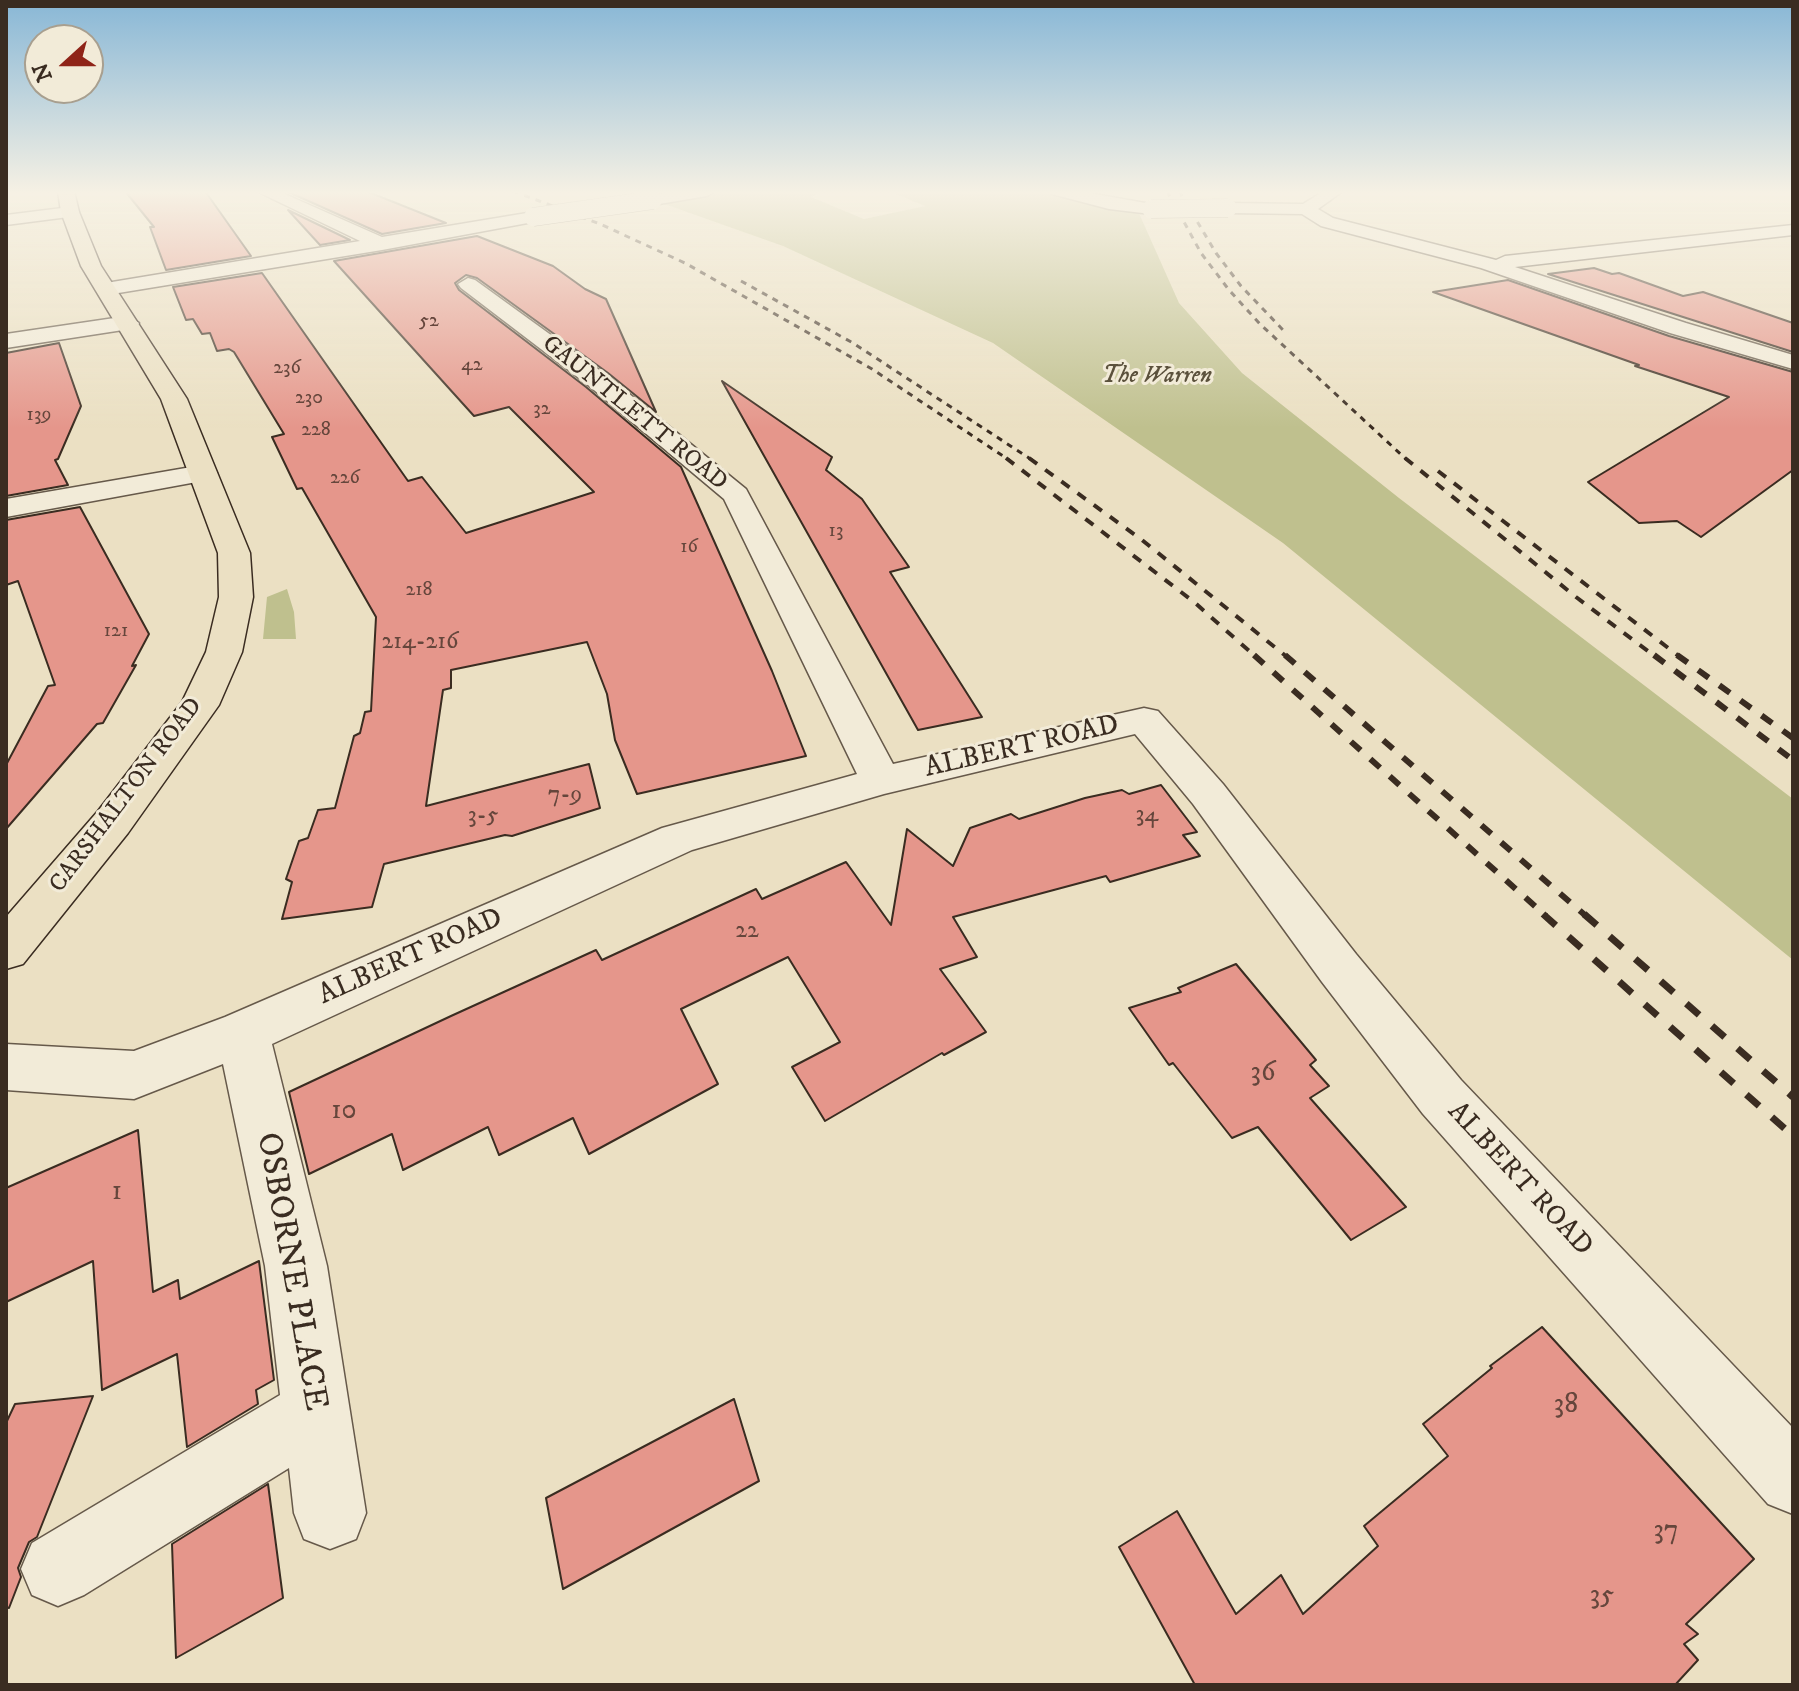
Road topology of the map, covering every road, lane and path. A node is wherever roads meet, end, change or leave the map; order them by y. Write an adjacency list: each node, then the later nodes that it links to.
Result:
1 (94, 270): 5 (highway, CARSHALTON ROAD)
2 (223, 270): 5 (street)
3 (1506, 270): 8 (street)
4 (468, 284): 11 (street, GAUNTLETT ROAD)
5 (106, 289): 6 (highway, CARSHALTON ROAD)
6 (128, 323): 7 (street); 9 (highway, CARSHALTON ROAD)
7 (6, 341)
8 (1793, 362)
9 (203, 473): 10 (street); 12 (highway, CARSHALTON ROAD)
10 (6, 508)
11 (881, 781): 13 (street, ALBERT ROAD); 16 (street, ALBERT ROAD)
12 (6, 950)
13 (243, 1033): 14 (street, ALBERT ROAD); 15 (street, OSBORNE PLACE)
14 (6, 1067)
15 (316, 1412): 17 (street, OSBORNE PLACE); 18 (street)
16 (1793, 1479)
17 (330, 1513)
18 (58, 1569)

